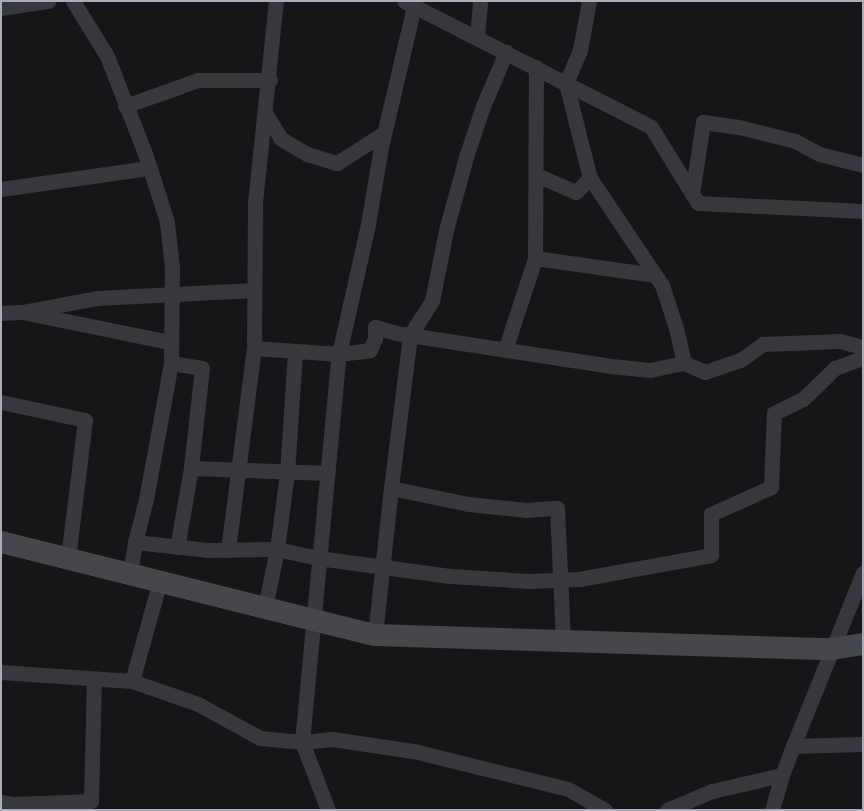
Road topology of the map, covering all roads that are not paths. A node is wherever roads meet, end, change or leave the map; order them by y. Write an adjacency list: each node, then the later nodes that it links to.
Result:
1 (48, 1): 7 (street)
2 (276, 1): 11 (street)
3 (480, 1): 8 (street)
4 (589, 1): 12 (street)
5 (76, 2): 13 (street)
6 (409, 4): 8 (street); 15 (street)
7 (1, 8)
8 (477, 37): 9 (street)
9 (506, 52): 10 (street); 29 (street)
10 (536, 67): 12 (street); 18 (street)
11 (270, 80): 13 (street); 14 (street)
12 (566, 83): 19 (street); 21 (street)
13 (125, 106): 17 (street)
14 (266, 114): 15 (street); 25 (street)
15 (384, 133): 35 (street)
16 (863, 165): 21 (street)
17 (150, 168): 20 (street); 26 (street)
18 (536, 175): 19 (street); 23 (street)
19 (590, 178): 24 (street)
20 (1, 189)
21 (692, 194): 22 (street)
22 (863, 212)
23 (535, 258): 24 (street); 33 (street)
24 (655, 274): 38 (street)
25 (254, 290): 26 (street); 31 (street)
26 (172, 293): 27 (street); 30 (street)
27 (22, 312): 28 (street); 30 (street)
28 (1, 313)
29 (410, 335): 33 (street); 35 (street); 44 (street)
30 (170, 342): 37 (street)
31 (254, 348): 34 (street); 41 (street)
32 (863, 348): 38 (street)
33 (505, 350): 38 (street)
34 (295, 351): 35 (street); 42 (street)
35 (339, 354): 43 (street)
36 (863, 358): 55 (street)
37 (171, 363): 40 (street); 46 (street)
38 (684, 363)
39 (1, 402): 50 (street)
40 (191, 468): 41 (street); 47 (street)
41 (237, 470): 42 (street); 49 (street)
42 (287, 473): 43 (street); 48 (street)
43 (327, 473): 51 (street)
44 (391, 488): 52 (street); 55 (street)
45 (1, 542): 50 (street)
46 (135, 542): 47 (street); 54 (street)
47 (178, 547): 49 (street)
48 (277, 549): 49 (street); 51 (street); 57 (street)
49 (228, 550)
50 (68, 558): 54 (street)
51 (318, 558): 52 (street); 58 (street)
52 (383, 566): 55 (street); 59 (street)
53 (863, 573): 62 (street)
54 (130, 574): 56 (street)
55 (560, 579): 60 (street)
56 (160, 581): 57 (street); 65 (street)
57 (265, 608): 58 (street)
58 (312, 620): 59 (street); 66 (street)
59 (375, 635): 60 (street)
60 (563, 641): 62 (street)
61 (863, 644): 62 (street)
62 (832, 649): 68 (street)
63 (1, 672): 64 (street)
64 (94, 679): 65 (street); 71 (street)
65 (132, 681): 66 (street)
66 (302, 742): 72 (street); 73 (street)
67 (863, 744): 68 (street)
68 (793, 746): 69 (street)
69 (782, 775): 74 (street); 75 (street)
70 (1, 802): 71 (street)
71 (92, 806)
72 (328, 810)
73 (605, 810)
74 (667, 810)
75 (772, 810)

